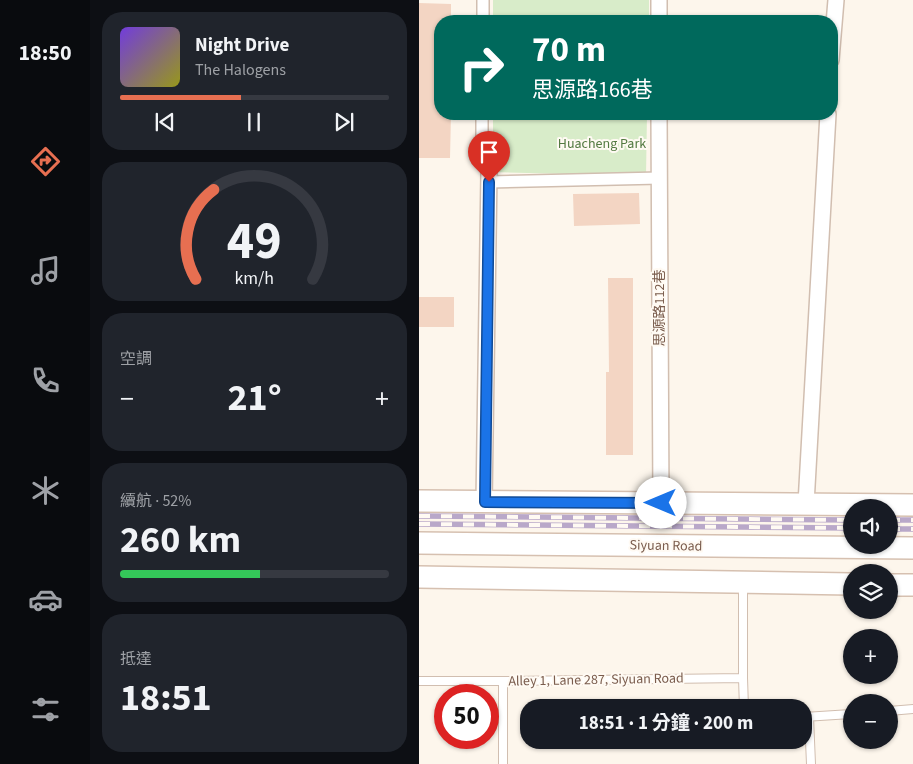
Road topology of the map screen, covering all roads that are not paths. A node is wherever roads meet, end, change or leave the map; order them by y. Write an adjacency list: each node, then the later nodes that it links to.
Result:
1 (483, 0): 4 (street)
2 (659, 0): 5 (street)
3 (836, 0): 6 (street)
4 (483, 15)
5 (659, 15)
6 (835, 15)
7 (483, 120): 10 (street)
8 (659, 120): 11 (street, 思源路112巷)
9 (827, 120): 15 (street)
10 (489, 177): 11 (street); 13 (street)
11 (660, 178): 14 (street, 思源路112巷)
12 (419, 501): 13 (main road)
13 (485, 502): 14 (main road)
14 (661, 503): 15 (main road)
15 (806, 504): 16 (main road)
16 (913, 505)
17 (419, 543): 18 (main road, Siyuan Road)
18 (913, 548)
19 (419, 577): 20 (main road)
20 (743, 582): 21 (main road); 24 (lane)
21 (843, 584)
22 (898, 585): 23 (main road)
23 (913, 585)
24 (743, 678): 26 (lane, Alley 1, Lane 287, Siyuan Road); 27 (lane)
25 (419, 681): 26 (lane, Alley 1, Lane 287, Siyuan Road)
26 (503, 682): 33 (lane)
27 (744, 699)
28 (913, 710): 29 (lane)
29 (898, 711)
30 (843, 715): 31 (lane)
31 (812, 717)
32 (809, 749): 34 (lane)
33 (503, 764)
34 (811, 764)

